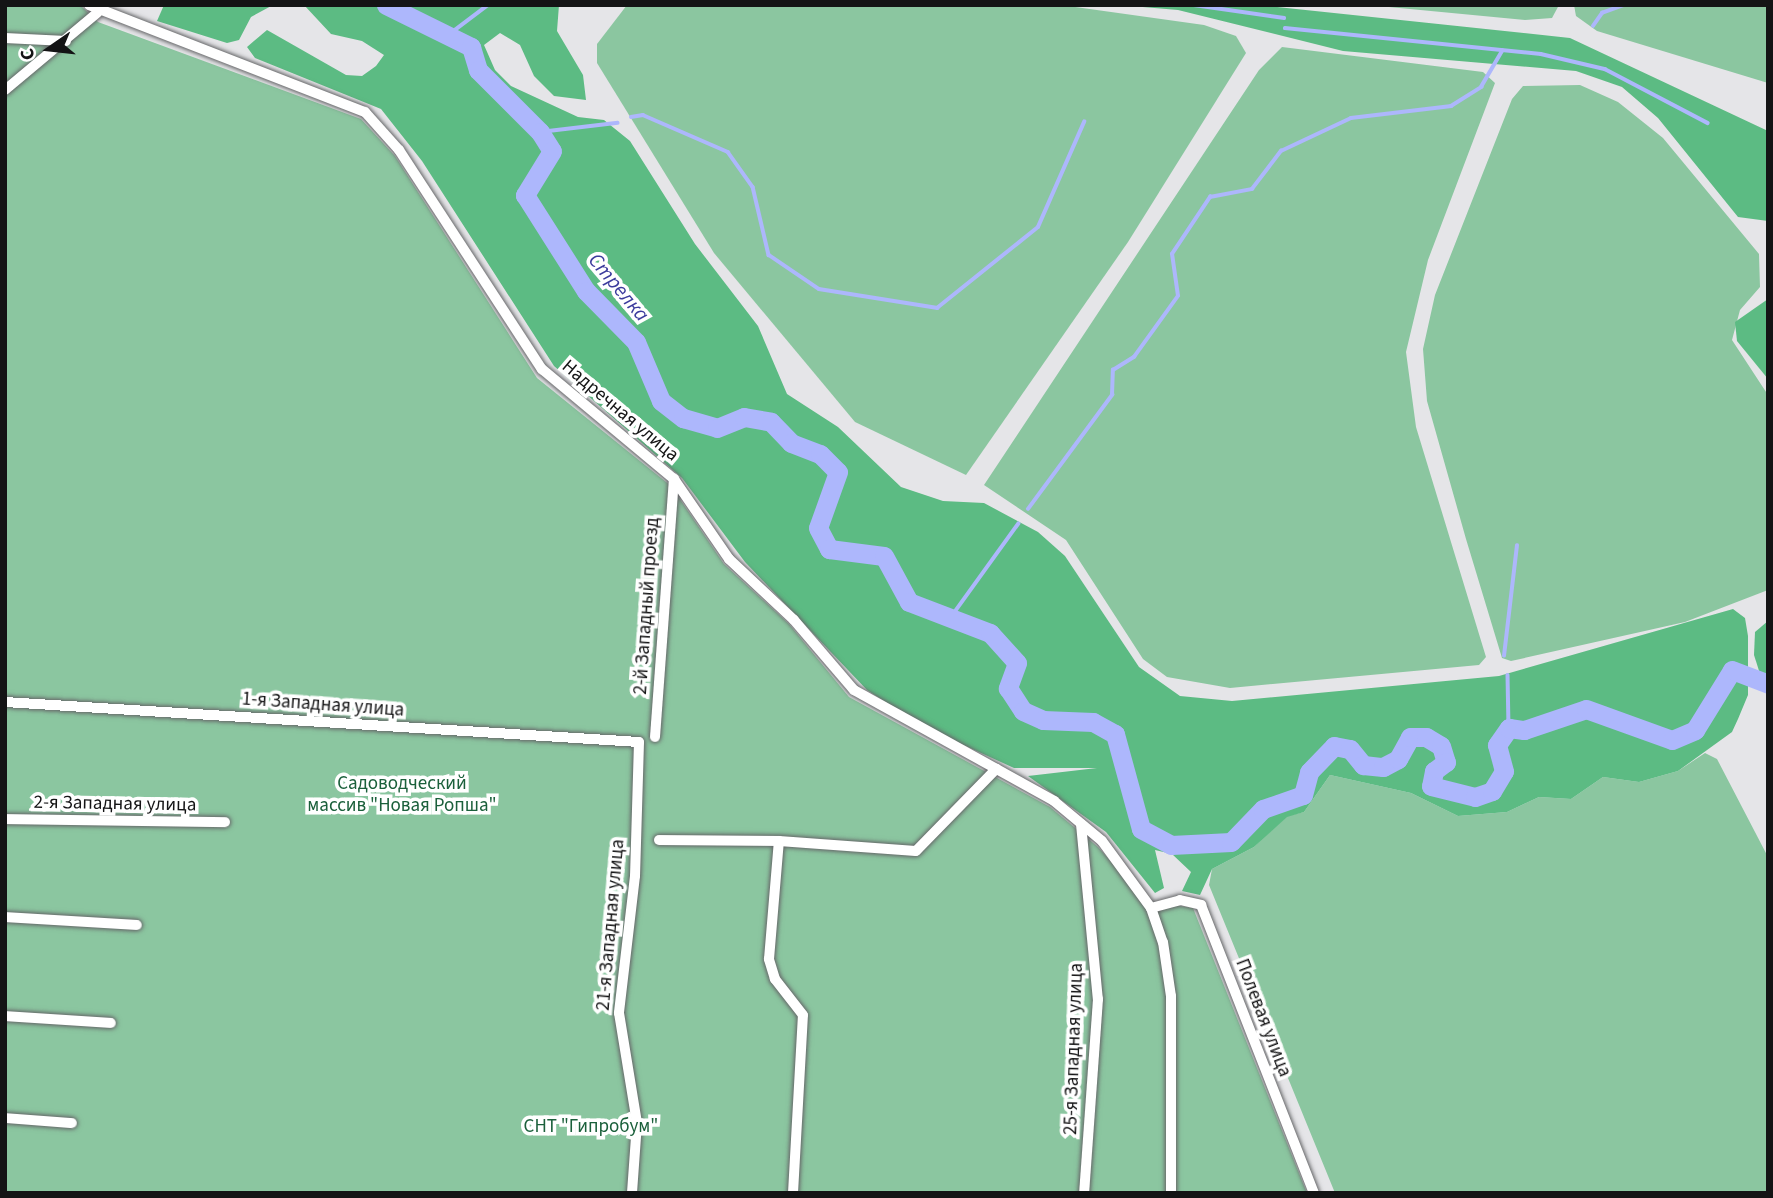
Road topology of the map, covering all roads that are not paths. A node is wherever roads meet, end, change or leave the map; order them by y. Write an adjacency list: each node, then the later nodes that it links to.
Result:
1 (93, 9): 3 (street); 5 (street, Надречная улица)
2 (5, 38): 3 (street)
3 (66, 41): 4 (street)
4 (5, 90)
5 (674, 479): 7 (street, 2-й Западный проезд); 9 (street, Надречная улица)
6 (5, 702): 8 (street, 1-я Западная улица)
7 (655, 737)
8 (639, 742): 22 (street, 21-я Западная улица)
9 (996, 769): 12 (street, Надречная улица); 14 (street)
10 (5, 819): 11 (street, 2-я Западная улица)
11 (225, 822)
12 (1081, 824): 15 (street, Надречная улица); 24 (street, 25-я Западная улица)
13 (659, 840): 14 (street)
14 (779, 841): 23 (street)
15 (1151, 908): 25 (street); 26 (street, Полевая улица)
16 (5, 916): 17 (street)
17 (137, 925)
18 (5, 1016): 19 (street)
19 (111, 1023)
20 (5, 1118): 21 (street)
21 (72, 1123)
22 (632, 1193)
23 (793, 1193)
24 (1084, 1193)
25 (1171, 1193)
26 (1314, 1193)

